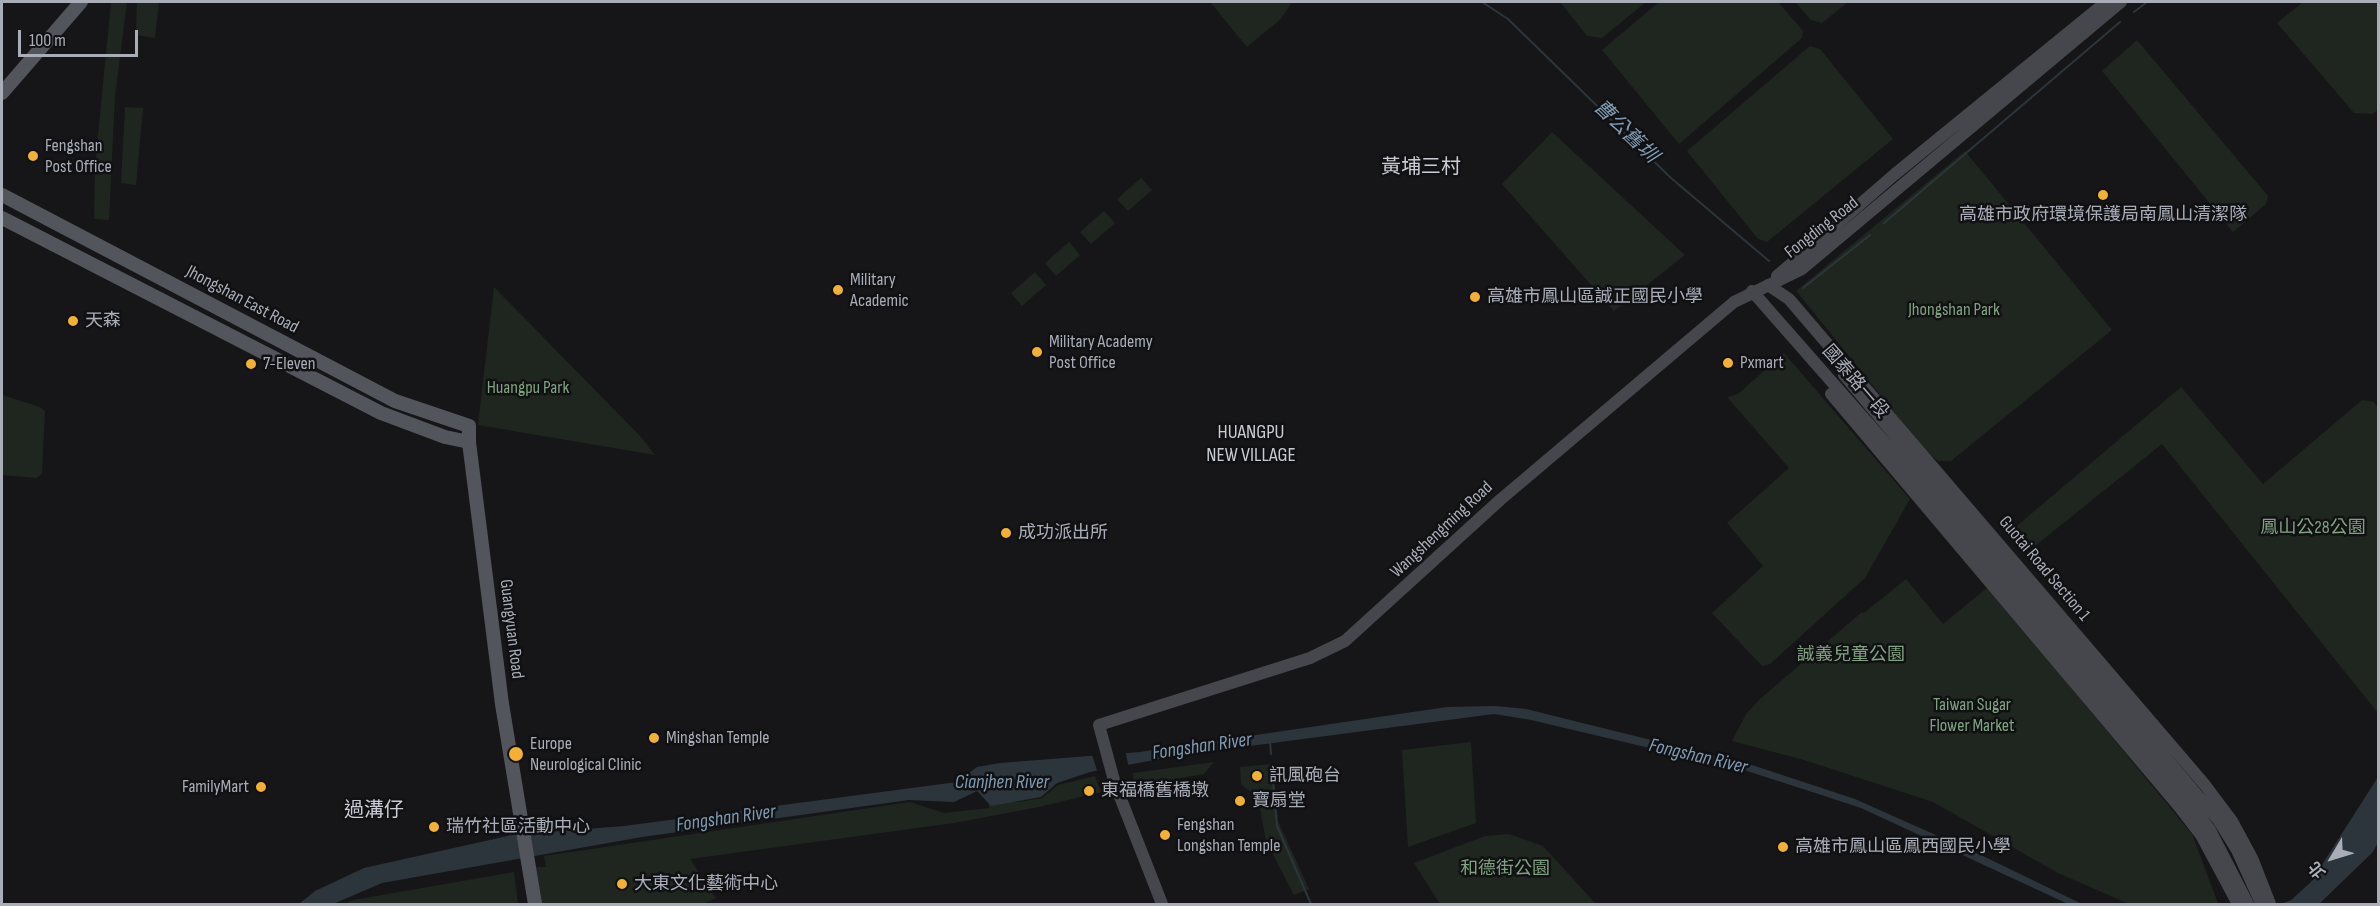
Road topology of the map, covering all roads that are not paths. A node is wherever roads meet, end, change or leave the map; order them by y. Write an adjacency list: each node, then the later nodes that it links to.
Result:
1 (81, 2): 4 (main road)
2 (2106, 2): 7 (street, Fongding Road)
3 (2121, 2): 7 (street, Fongding Road)
4 (2, 93)
5 (2, 195): 9 (main road, Jhongshan East Road)
6 (2, 218): 10 (main road, Jhongshan East Road)
7 (1768, 285): 8 (street, Wangshengming Road); 12 (street, Guotai Road Section 1)
8 (1752, 291): 11 (street, 國泰路一段); 14 (street, Wangshengming Road)
9 (469, 426): 10 (main road, Guangyuan Road)
10 (469, 441): 13 (main road, Guangyuan Road)
11 (1893, 459): 12 (street, 國泰路一段); 15 (street)
12 (2261, 902)
13 (535, 904)
14 (1162, 904)
15 (2238, 904)

